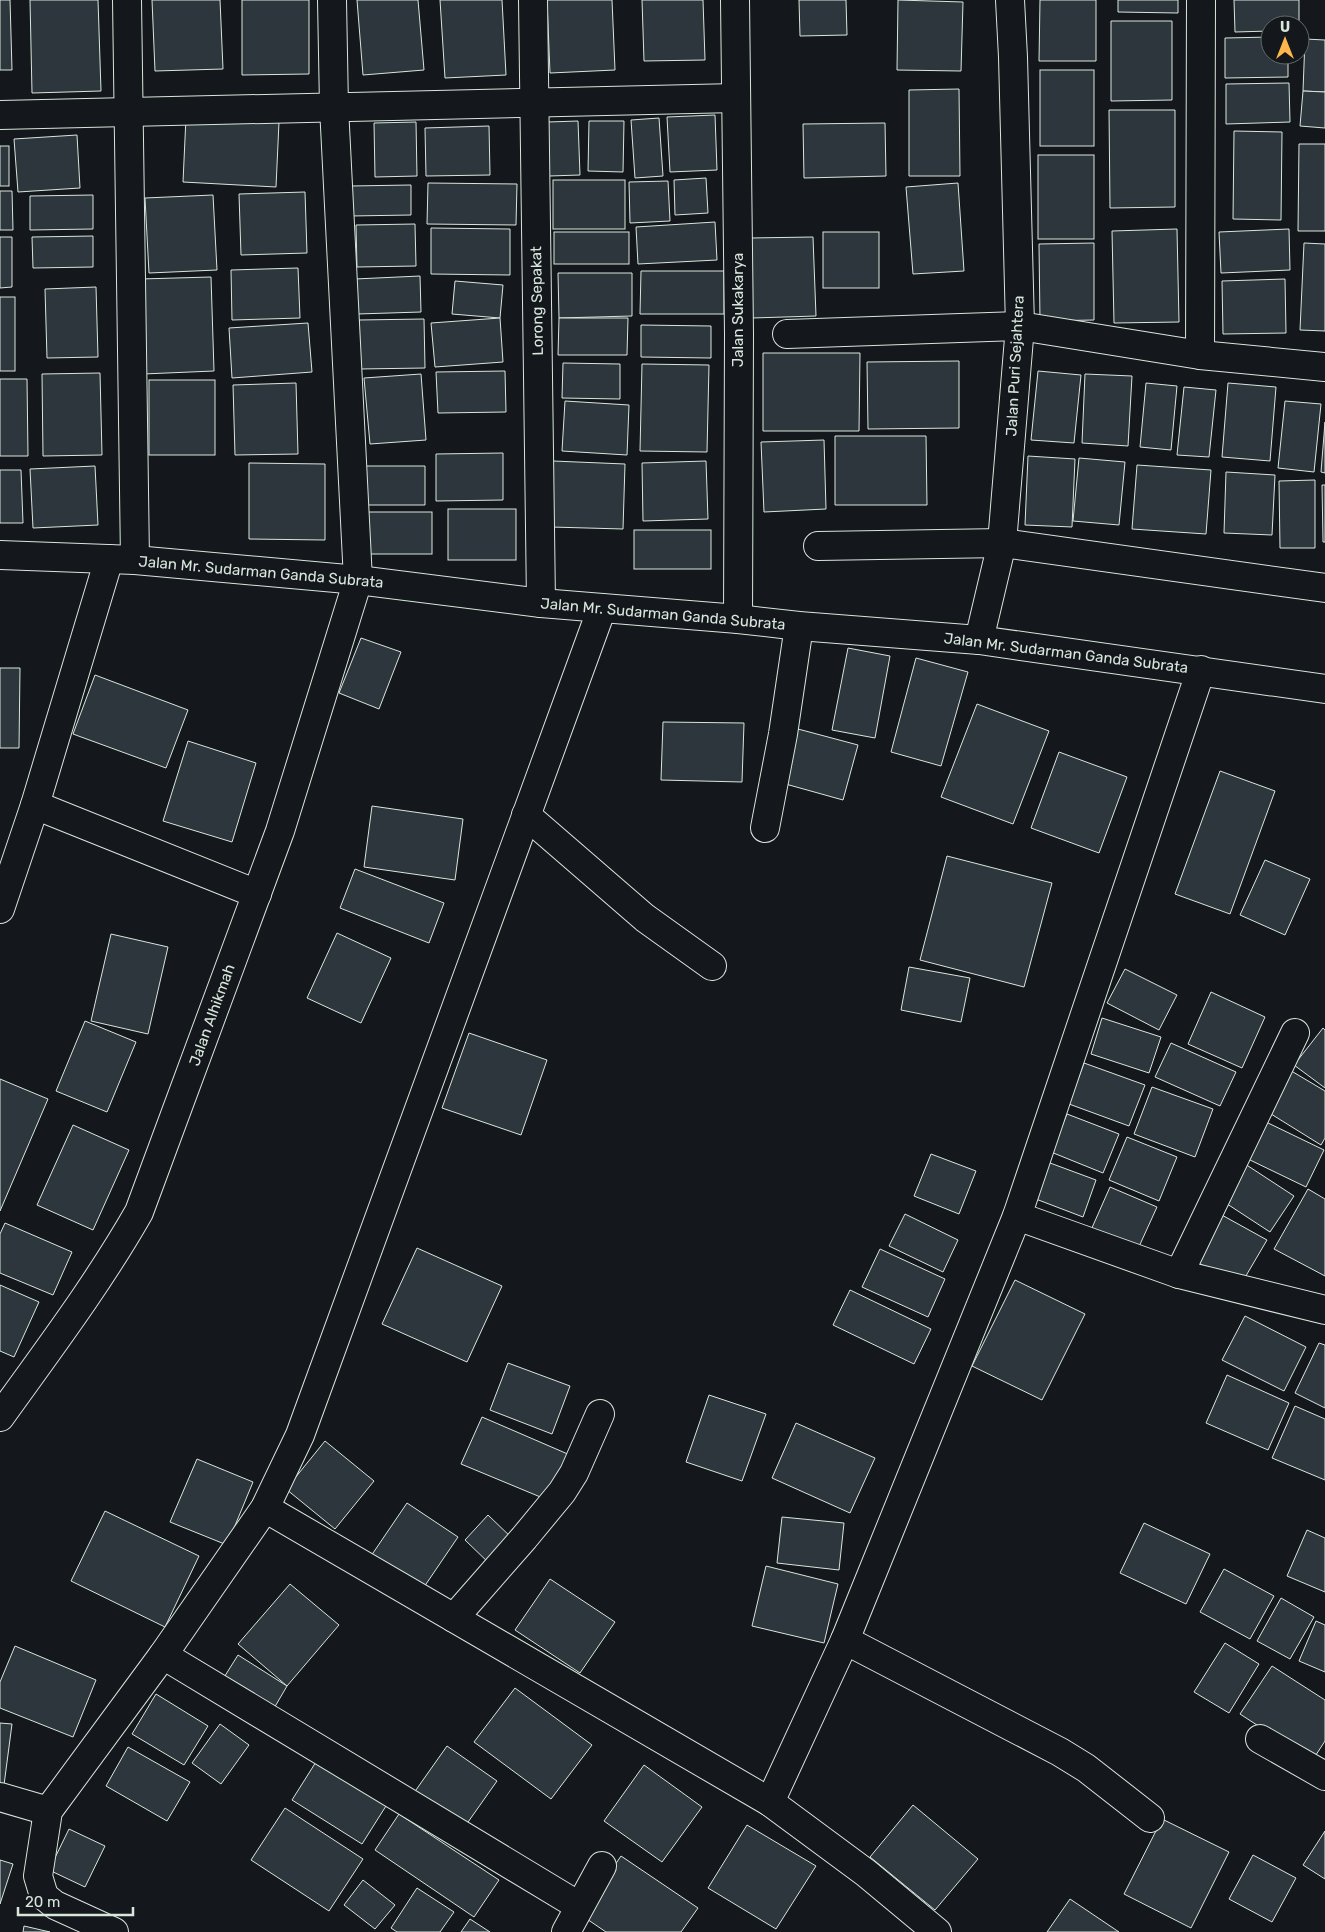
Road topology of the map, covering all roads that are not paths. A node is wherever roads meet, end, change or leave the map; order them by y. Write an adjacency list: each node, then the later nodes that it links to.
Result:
1 (127, 0): 10 (street)
2 (332, 0): 9 (street)
3 (533, 0): 8 (street, Lorong Sepakat)
4 (735, 0): 7 (street, Jalan Sukakarya)
5 (1010, 0): 12 (street, Jalan Puri Sejahtera)
6 (1201, 0): 14 (street)
7 (736, 98): 8 (street); 24 (street, Jalan Sukakarya)
8 (534, 103): 9 (street); 22 (street, Lorong Sepakat)
9 (334, 107): 10 (street); 20 (street)
10 (128, 112): 11 (street); 19 (street)
11 (0, 115)
12 (1020, 326): 13 (street); 14 (street); 16 (street, Jalan Puri Sejahtera)
13 (787, 334)
14 (1200, 355): 15 (street)
15 (1325, 367)
16 (1002, 542): 17 (street); 21 (street); 26 (street, Jalan Puri Sejahtera)
17 (818, 546)
18 (0, 555): 19 (street, Jalan Mr. Sudarman Ganda Subrata)
19 (122, 560): 20 (street, Jalan Mr. Sudarman Ganda Subrata); 29 (street)
20 (358, 580): 22 (street, Jalan Mr. Sudarman Ganda Subrata); 32 (street, Jalan Alhikmah)
21 (1325, 588)
22 (541, 603): 23 (street, Jalan Mr. Sudarman Ganda Subrata)
23 (602, 608): 24 (street, Jalan Mr. Sudarman Ganda Subrata); 30 (street)
24 (738, 619): 25 (street, Jalan Mr. Sudarman Ganda Subrata)
25 (799, 626): 26 (street, Jalan Mr. Sudarman Ganda Subrata); 31 (street)
26 (979, 640): 27 (street, Jalan Mr. Sudarman Ganda Subrata)
27 (1201, 670): 28 (street, Jalan Mr. Sudarman Ganda Subrata); 36 (street)
28 (1325, 689)
29 (35, 805): 32 (street); 33 (street)
30 (526, 815): 34 (street); 42 (street)
31 (765, 828)
32 (257, 894): 39 (street, Jalan Alhikmah)
33 (0, 909)
34 (712, 966)
35 (1295, 1033): 37 (street)
36 (1017, 1216): 37 (street); 44 (street)
37 (1179, 1274): 38 (street)
38 (1325, 1310)
39 (9, 1388): 41 (street, Jalan Alhikmah)
40 (600, 1414): 43 (street)
41 (0, 1417)
42 (266, 1508): 43 (street); 45 (street)
43 (454, 1618): 49 (street)
44 (845, 1640): 49 (street); 51 (street)
45 (163, 1655): 50 (street); 53 (street)
46 (1260, 1739): 47 (street)
47 (1325, 1776)
48 (0, 1797): 50 (street)
49 (770, 1802): 56 (street)
50 (48, 1811): 54 (street)
51 (1150, 1818)
52 (602, 1866): 53 (street)
53 (579, 1906): 55 (street)
54 (114, 1932)
55 (566, 1932)
56 (937, 1932)

